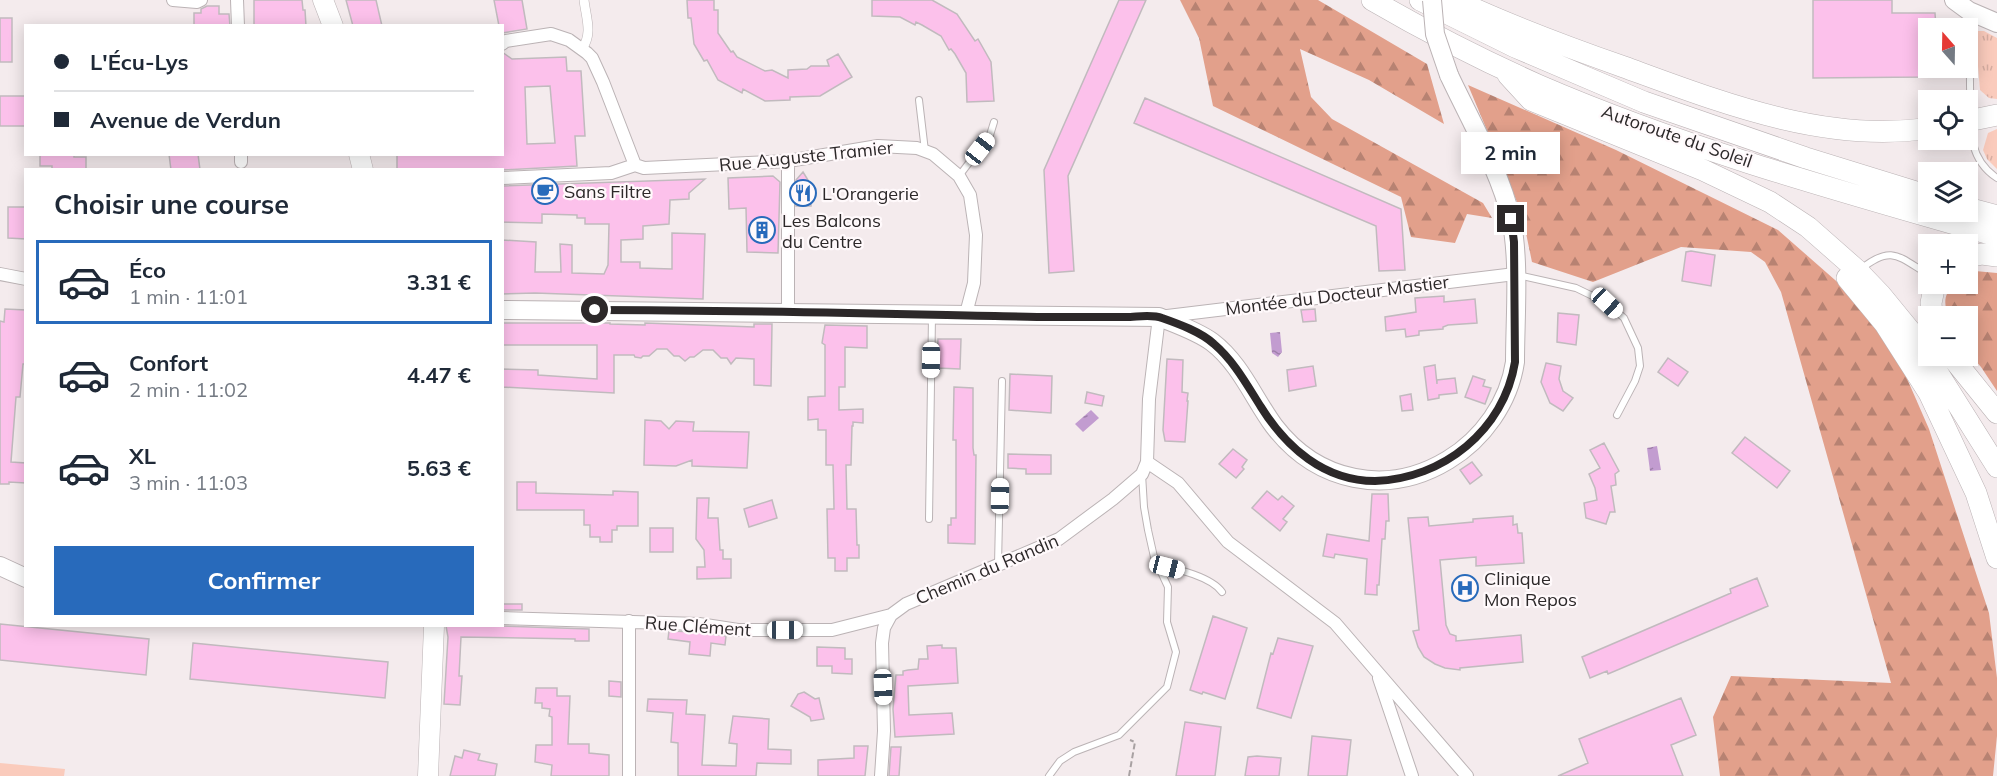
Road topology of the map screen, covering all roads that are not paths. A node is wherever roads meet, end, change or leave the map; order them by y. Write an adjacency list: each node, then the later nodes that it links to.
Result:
1 (173, 0): 2 (street)
2 (201, 0)
3 (237, 0): 13 (street)
4 (323, 0): 14 (main road)
5 (584, 0): 16 (street)
6 (1372, 0): 17 (highway, Autoroute du Soleil)
7 (1420, 0): 32 (highway, Autoroute du Soleil)
8 (1432, 0): 41 (main road, bridge)
9 (1455, 0): 23 (highway)
10 (1954, 0): 11 (main road)
11 (1969, 11): 12 (main road); 18 (lane)
12 (1997, 23)
13 (238, 24)
14 (332, 24)
15 (504, 42): 16 (street)
16 (585, 51): 27 (street)
17 (1500, 66): 31 (highway); 35 (highway, Autoroute du Soleil)
18 (1968, 90)
19 (919, 100): 25 (lane)
20 (1997, 115): 21 (highway)
21 (1978, 119)
22 (994, 122): 28 (lane)
23 (1918, 129)
24 (1975, 150): 30 (lane)
25 (926, 151): 26 (street, Rue Auguste Tramier); 28 (street, Rue Auguste Tramier)
26 (788, 161): 27 (street, Rue Auguste Tramier); 44 (street)
27 (635, 165): 29 (street, Rue Auguste Tramier)
28 (959, 176): 46 (street, Rue Auguste Tramier)
29 (504, 178)
30 (1997, 178)
31 (1729, 183): 39 (highway); 56 (highway)
32 (1918, 193)
33 (1978, 210): 34 (highway)
34 (1997, 216)
35 (1997, 236)
36 (1978, 255): 37 (highway)
37 (1997, 256)
38 (1918, 268): 39 (lane)
39 (1858, 271): 52 (highway)
40 (0, 274): 42 (street)
41 (1515, 274): 47 (street, Montée du Docteur Mastier); 47 (main road); 51 (lane)
42 (24, 279)
43 (504, 310): 44 (main road)
44 (789, 312): 45 (main road)
45 (932, 315): 46 (main road); 55 (lane)
46 (968, 316): 47 (main road)
47 (1159, 317): 53 (street, Chemin du Randin)
48 (1959, 366): 50 (highway)
49 (1002, 381): 58 (lane)
50 (1997, 413)
51 (1617, 416)
52 (1992, 459)
53 (1147, 462): 54 (street, Chemin du Randin); 66 (street)
54 (1142, 474): 58 (street, Chemin du Randin); 59 (lane)
55 (929, 519)
56 (1997, 558)
57 (0, 566): 60 (main road)
58 (998, 566): 62 (street, Chemin du Randin)
59 (1160, 570): 61 (lane); 70 (lane)
60 (24, 577)
61 (1222, 592)
62 (891, 615): 64 (street, Rue Clément); 69 (street)
63 (504, 618): 64 (street, Rue Clément)
64 (629, 621): 68 (street)
65 (434, 627): 67 (main road)
66 (1377, 671): 71 (street); 72 (street)
67 (428, 776)
68 (629, 776)
69 (881, 776)
70 (1049, 776)
71 (1412, 776)
72 (1467, 776)

